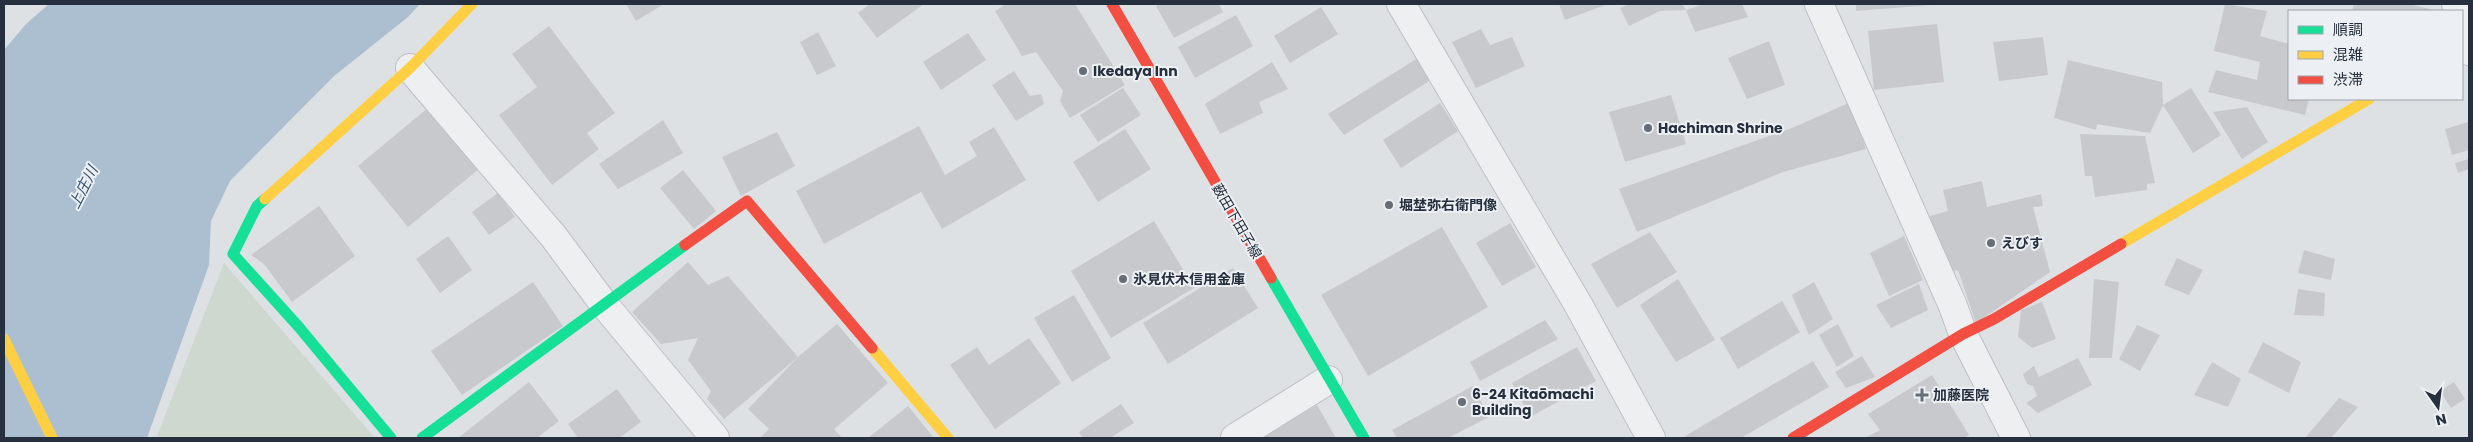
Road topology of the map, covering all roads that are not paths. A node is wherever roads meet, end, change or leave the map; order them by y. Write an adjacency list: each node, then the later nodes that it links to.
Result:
1 (472, 4): 5 (street)
2 (1112, 4): 10 (street, 薮田下田子線)
3 (1401, 4): 18 (street)
4 (1819, 4): 8 (street)
5 (410, 68): 7 (street); 12 (street)
6 (2367, 100): 8 (street)
7 (603, 303): 13 (street); 14 (street); 15 (street)
8 (1963, 334): 19 (street); 20 (street)
9 (4, 339): 11 (street)
10 (1328, 380): 16 (street); 17 (street, 薮田下田子線)
11 (52, 438)
12 (391, 438)
13 (422, 438)
14 (715, 438)
15 (948, 438)
16 (1235, 438)
17 (1364, 438)
18 (1651, 438)
19 (1793, 438)
20 (2016, 438)

